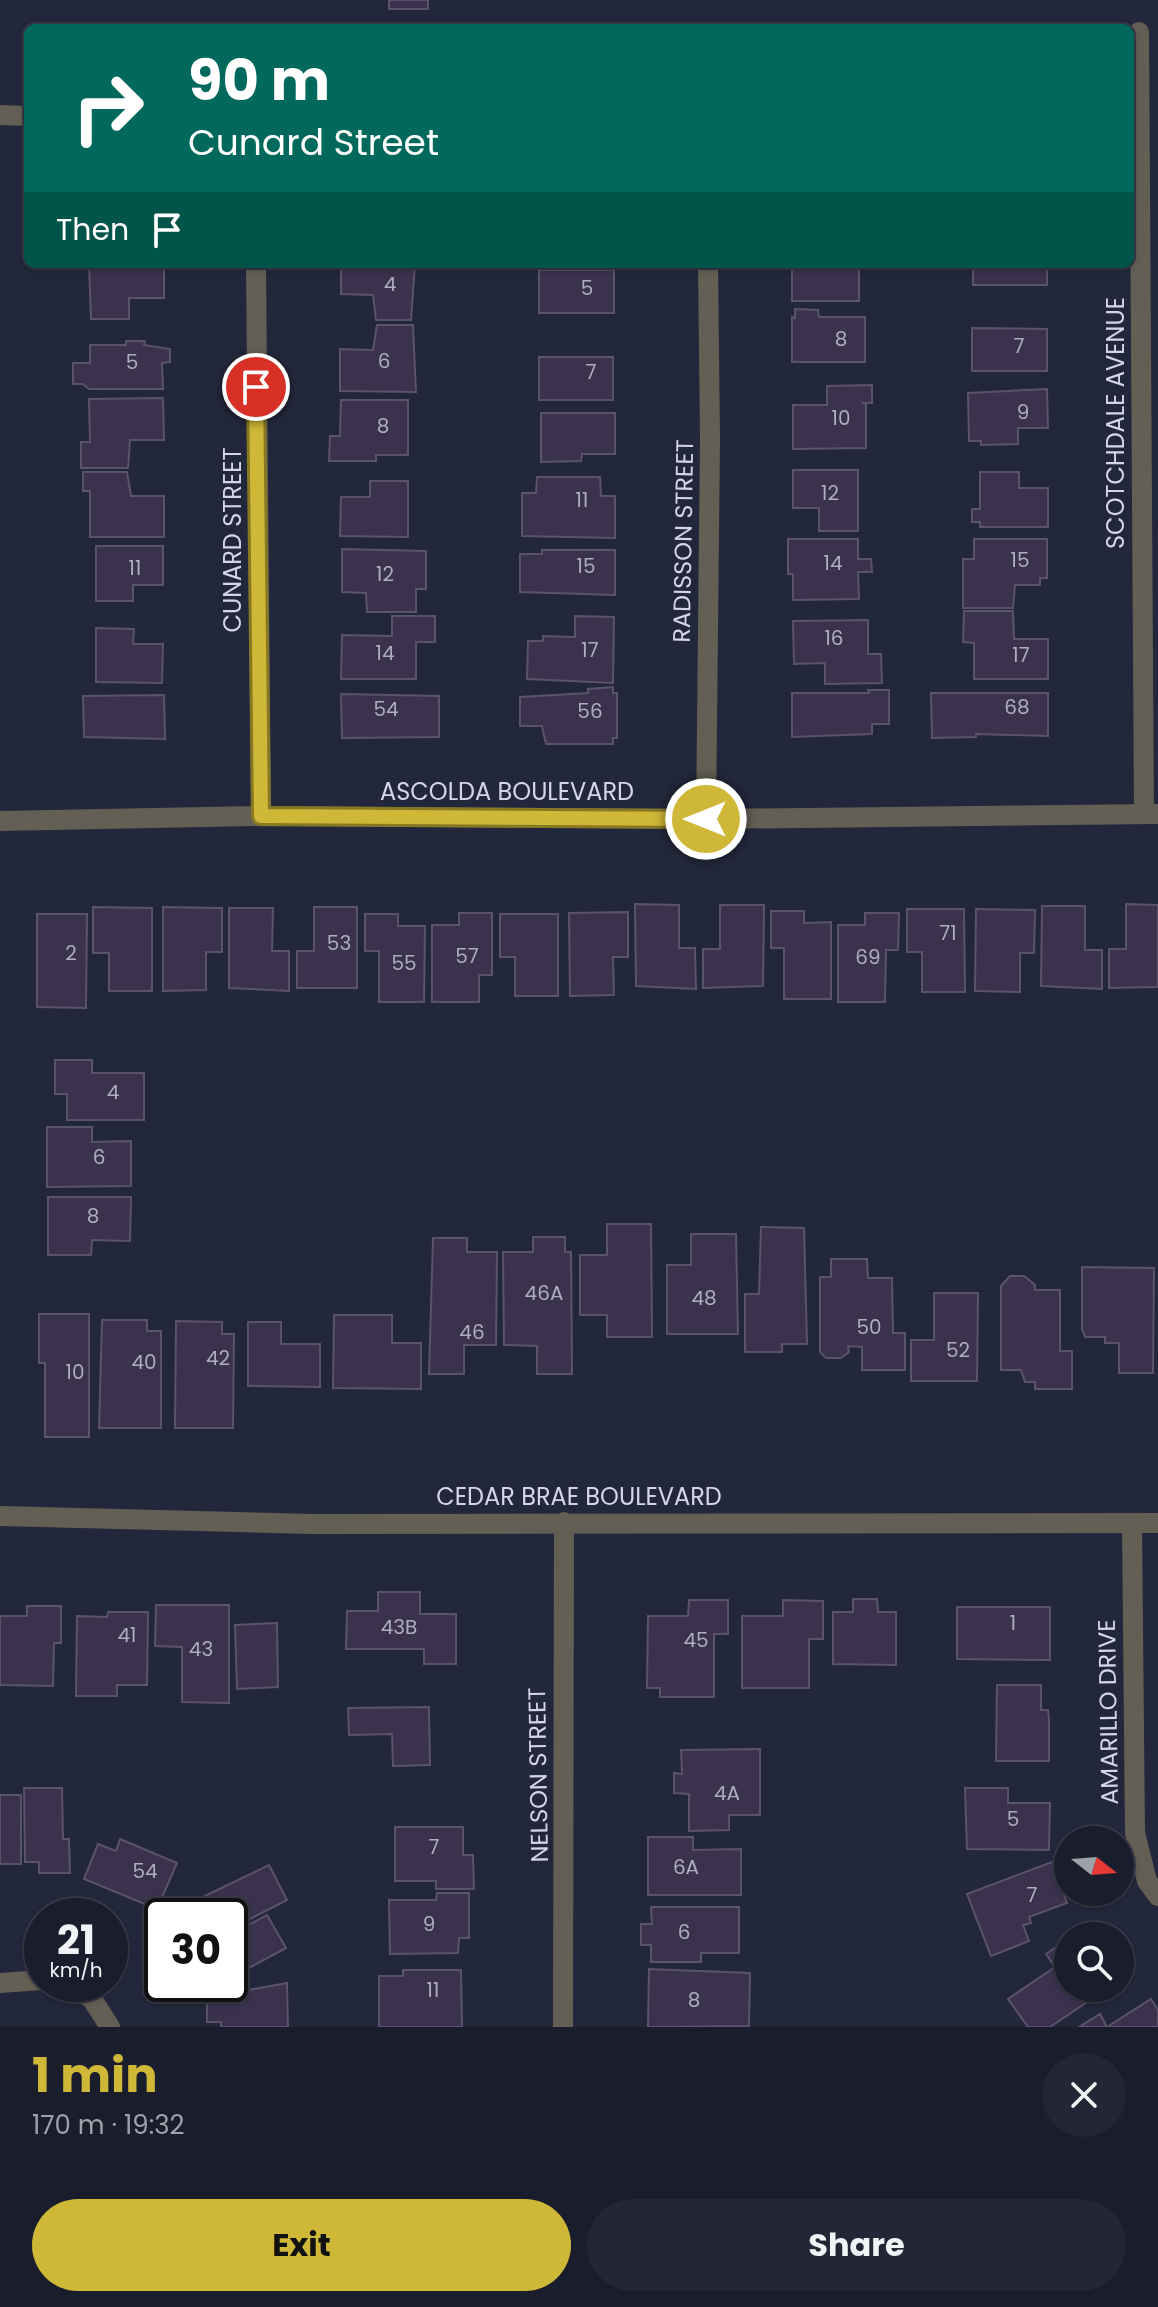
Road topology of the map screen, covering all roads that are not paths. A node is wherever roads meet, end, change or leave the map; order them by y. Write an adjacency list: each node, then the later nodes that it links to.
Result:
1 (1142, 32): 6 (street, SCOTCHDALE AVENUE)
2 (0, 115): 3 (street)
3 (24, 116)
4 (256, 268): 7 (street, CUNARD STREET)
5 (708, 268): 8 (street, RADISSON STREET)
6 (1151, 814): 8 (street, ASCOLDA BOULEVARD)
7 (261, 816): 8 (street, ASCOLDA BOULEVARD); 9 (street, ASCOLDA BOULEVARD)
8 (706, 819)
9 (0, 821)
10 (0, 1516): 11 (street, CEDAR BRAE BOULEVARD)
11 (564, 1522): 12 (street, CEDAR BRAE BOULEVARD); 19 (street, NELSON STREET)
12 (1132, 1523): 13 (street, CEDAR BRAE BOULEVARD); 14 (street, AMARILLO DRIVE)
13 (1158, 1523)
14 (1158, 1896)
15 (24, 1981): 16 (street)
16 (0, 1983)
17 (94, 2002): 18 (street)
18 (110, 2027)
19 (563, 2027)

